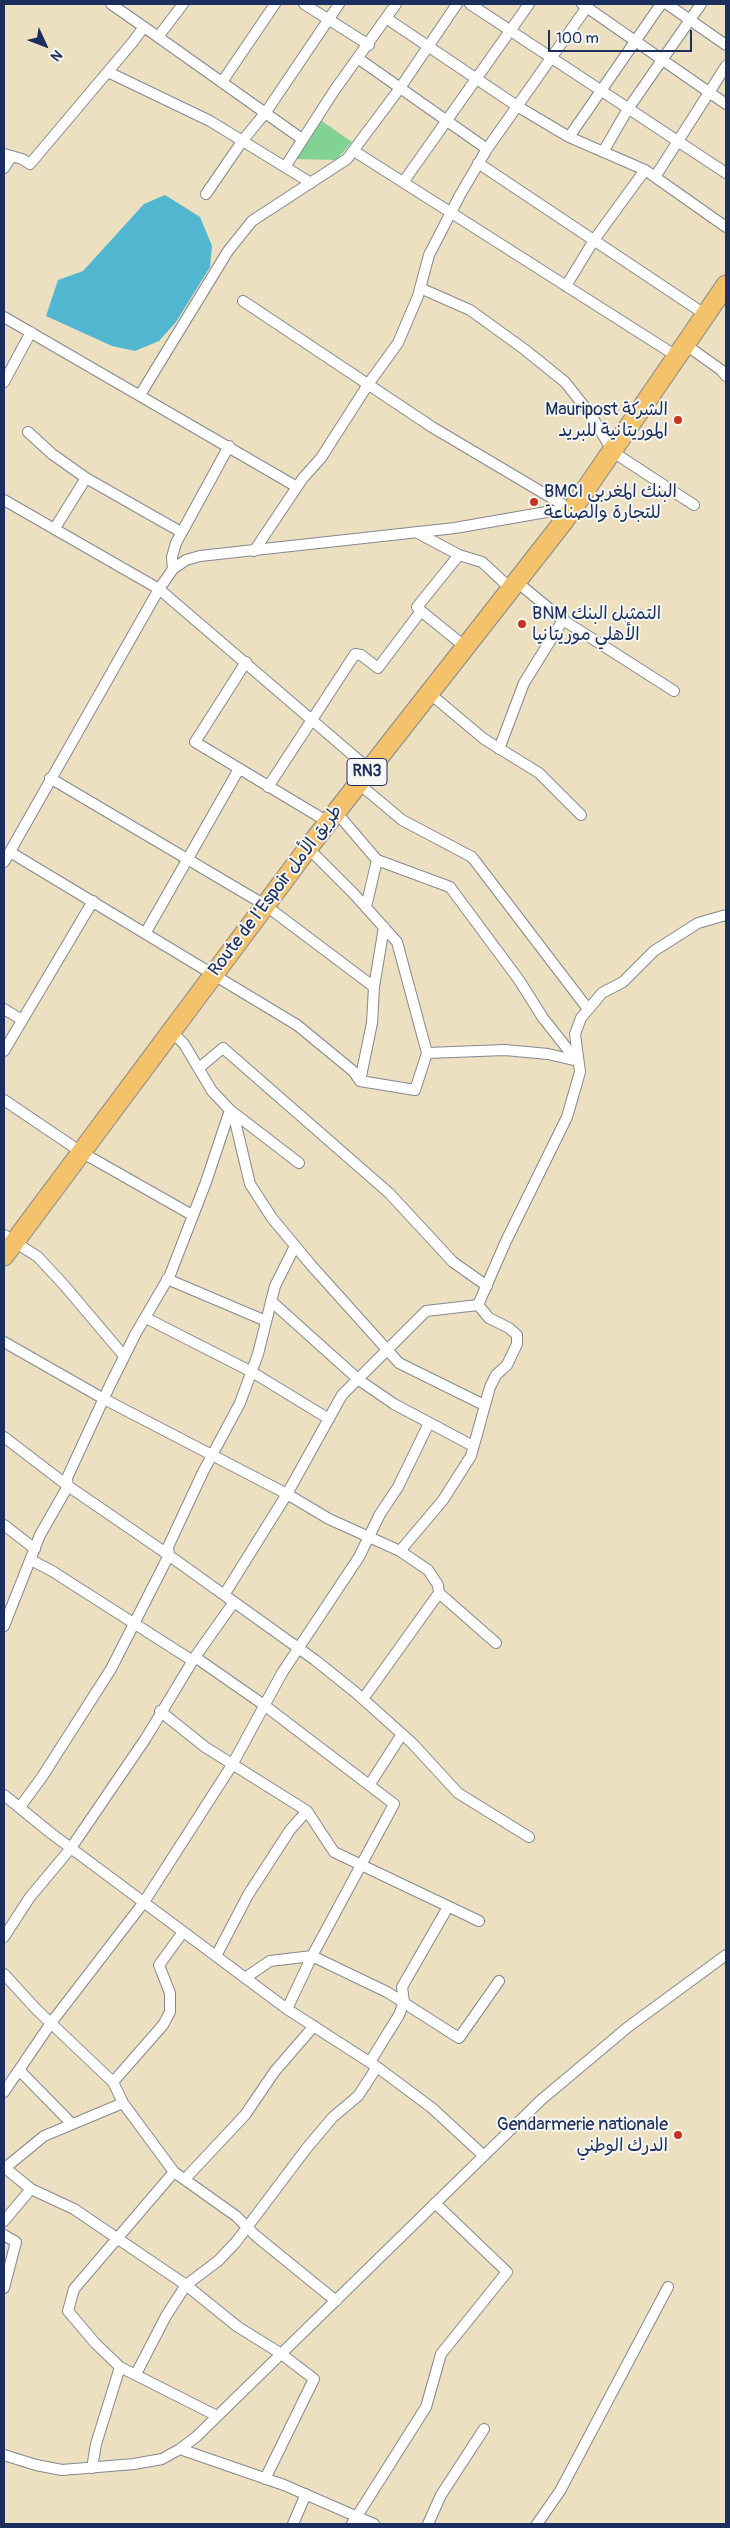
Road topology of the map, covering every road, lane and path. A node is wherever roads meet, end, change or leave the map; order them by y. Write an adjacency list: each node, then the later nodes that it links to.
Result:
1 (111, 4): 17 (street)
2 (182, 4): 19 (street)
3 (275, 4): 30 (street)
4 (304, 4): 15 (street)
5 (339, 4): 15 (street)
6 (396, 4): 14 (street)
7 (457, 4): 23 (street)
8 (470, 4): 18 (street)
9 (529, 4): 18 (street)
10 (661, 4): 20 (street)
11 (666, 4): 16 (street)
12 (701, 4): 16 (street)
13 (584, 5): 20 (street); 24 (street)
14 (386, 18): 21 (street); 23 (street)
15 (328, 19): 21 (street); 37 (street)
16 (690, 20): 22 (street); 26 (street)
17 (144, 27): 19 (street); 28 (street)
18 (510, 31): 24 (street); 29 (street)
19 (158, 37): 30 (street)
20 (635, 42): 26 (street); 32 (street)
21 (369, 45): 25 (street)
22 (726, 45)
23 (428, 46): 29 (street); 31 (street)
24 (551, 57): 32 (street); 35 (street)
25 (359, 59): 31 (street); 40 (street)
26 (662, 61): 33 (street); 36 (street)
27 (726, 66): 33 (street)
28 (108, 72): 41 (street); 46 (street)
29 (476, 78): 35 (street); 38 (street)
30 (222, 82): 37 (street)
31 (400, 88): 38 (street); 44 (street)
32 (602, 91): 36 (street); 39 (street)
33 (709, 92): 34 (street); 42 (street)
34 (726, 104)
35 (517, 106): 39 (street); 43 (street)
36 (628, 109): 42 (street); 45 (street)
37 (266, 112): 40 (street); 41 (street)
38 (446, 121): 43 (street); 53 (street)
39 (569, 137): 45 (street)
40 (302, 139): 48 (street)
41 (243, 140): 48 (street); 55 (street)
42 (677, 141): 51 (street); 52 (street)
43 (487, 149): 47 (street)
44 (354, 151): 53 (street); 54 (street)
45 (603, 152): 50 (street)
46 (8, 155): 49 (street)
47 (478, 163): 56 (street); 58 (street)
48 (285, 167): 54 (street)
49 (4, 168)
50 (645, 170): 52 (street); 58 (street)
51 (726, 173)
52 (655, 177): 57 (street)
53 (404, 180): 56 (street)
54 (311, 183): 70 (street)
55 (206, 194)
56 (451, 214): 60 (street); 61 (street)
57 (726, 227)
58 (594, 240): 60 (street); 63 (street)
59 (726, 285): 63 (highway, Route de l’Espoir طريق الأمل / RN3)
60 (566, 286): 66 (street)
61 (420, 288): 69 (street); 73 (street)
62 (243, 301): 69 (street)
63 (706, 315): 66 (highway, Route de l’Espoir طريق الأمل / RN3)
64 (4, 317): 65 (street)
65 (31, 332): 68 (street); 70 (street)
66 (682, 351): 67 (street); 73 (highway, Route de l’Espoir طريق الأمل / RN3)
67 (726, 376)
68 (4, 382)
69 (369, 383): 75 (street); 78 (street)
70 (140, 395): 72 (street)
71 (28, 432): 74 (street)
72 (229, 446): 75 (street); 80 (street)
73 (613, 452): 77 (street); 78 (highway, Route de l’Espoir طريق الأمل / RN3)
74 (86, 478): 79 (street); 80 (street)
75 (297, 487): 82 (street)
76 (4, 500): 79 (street)
77 (694, 505)
78 (571, 511): 81 (street); 85 (highway, Route de l’Espoir طريق الأمل / RN3)
79 (55, 528): 86 (street)
80 (181, 532): 84 (street)
81 (416, 532): 82 (street); 83 (street)
82 (254, 551): 84 (street)
83 (459, 555): 85 (street); 87 (street)
84 (173, 569): 86 (street)
85 (514, 586): 88 (street); 89 (highway, Route de l’Espoir طريق الأمل / RN3)
86 (159, 589): 90 (street); 97 (street)
87 (421, 611): 89 (street); 93 (street)
88 (563, 620): 91 (street); 94 (street)
89 (467, 644): 92 (highway, Route de l’Espoir طريق الأمل / RN3)
90 (246, 662): 93 (street); 95 (street)
91 (674, 691)
92 (428, 692): 94 (street); 96 (highway, Route de l’Espoir طريق الأمل / RN3)
93 (312, 719): 96 (street); 98 (street)
94 (499, 750): 99 (street)
95 (239, 769): 98 (street); 103 (street)
96 (364, 776): 100 (highway, Route de l’Espoir طريق الأمل / RN3); 115 (street)
97 (50, 778): 102 (street); 103 (street)
98 (268, 787): 100 (street)
99 (581, 815)
100 (332, 817): 101 (highway, Route de l’Espoir طريق الأمل / RN3); 104 (street)
101 (308, 848): 107 (highway, Route de l’Espoir طريق الأمل / RN3); 108 (street)
102 (10, 852): 105 (street); 106 (street)
103 (188, 858): 107 (street); 111 (street)
104 (377, 860): 108 (street); 120 (street)
105 (4, 862)
106 (93, 901): 111 (street); 116 (street)
107 (265, 905): 112 (highway, Route de l’Espoir طريق الأمل / RN3); 113 (street)
108 (366, 907): 110 (street)
109 (726, 915): 115 (street)
110 (384, 927): 113 (street); 119 (street)
111 (146, 932): 112 (street)
112 (213, 975): 117 (highway, Route de l’Espoir طريق الأمل / RN3); 122 (street)
113 (374, 987): 122 (street)
114 (4, 1009): 116 (street)
115 (588, 1009): 120 (street)
116 (22, 1020): 118 (street)
117 (171, 1031): 121 (street); 125 (highway, Route de l’Espoir طريق الأمل / RN3)
118 (4, 1051)
119 (428, 1053): 120 (street); 122 (street)
120 (578, 1062): 131 (street)
121 (199, 1068): 124 (street); 131 (street)
122 (360, 1081)
123 (4, 1100): 125 (street)
124 (230, 1110): 126 (street); 127 (street); 129 (street)
125 (81, 1152): 127 (street); 128 (highway, Route de l’Espoir طريق الأمل / RN3)
126 (299, 1163)
127 (192, 1215): 130 (street)
128 (7, 1244): 138 (street)
129 (295, 1246): 132 (street); 137 (street)
130 (167, 1278): 134 (street); 135 (street)
131 (487, 1286): 133 (street)
132 (271, 1302): 135 (street); 140 (street)
133 (478, 1305): 137 (street); 142 (street)
134 (146, 1318): 138 (street); 139 (street)
135 (266, 1321): 139 (street)
136 (4, 1342): 141 (street)
137 (387, 1352): 140 (street); 142 (street)
138 (124, 1356): 141 (street)
139 (252, 1372): 143 (street); 147 (street)
140 (359, 1380): 143 (street); 144 (street)
141 (104, 1399): 147 (street); 148 (street)
142 (484, 1405): 146 (street)
143 (329, 1419): 149 (street)
144 (429, 1423): 146 (street); 151 (street)
145 (4, 1437): 148 (street)
146 (474, 1446): 153 (street)
147 (212, 1457): 149 (street); 154 (street)
148 (68, 1486): 152 (street); 154 (street)
149 (287, 1494): 151 (street); 157 (street)
150 (4, 1525): 152 (street)
151 (368, 1536): 153 (street); 162 (street)
152 (35, 1549): 155 (street)
153 (400, 1552): 156 (street)
154 (169, 1555): 157 (street); 159 (street)
155 (31, 1560): 159 (street); 160 (street)
156 (439, 1593): 161 (street); 164 (street)
157 (224, 1595): 158 (street)
158 (234, 1602): 162 (street); 163 (street)
159 (134, 1624): 163 (street); 171 (street)
160 (4, 1626)
161 (496, 1643)
162 (299, 1649): 164 (street); 165 (street)
163 (194, 1659): 165 (street); 166 (street)
164 (363, 1699): 167 (street)
165 (264, 1705): 168 (street); 169 (street)
166 (160, 1711): 168 (street); 174 (street)
167 (402, 1734): 169 (street); 173 (street)
168 (232, 1765): 172 (street); 176 (street)
169 (370, 1784): 175 (street)
170 (6, 1801): 171 (street)
171 (20, 1807): 174 (street)
172 (307, 1811): 175 (street); 182 (street)
173 (529, 1838)
174 (70, 1848): 176 (street); 180 (street)
175 (361, 1866): 177 (street); 183 (street)
176 (144, 1902): 179 (street); 189 (street)
177 (448, 1907): 178 (street); 187 (street)
178 (479, 1921)
179 (183, 1932): 182 (street); 193 (street)
180 (4, 1937)
181 (726, 1955): 197 (street)
182 (216, 1956): 185 (street)
183 (312, 1956): 185 (street); 187 (street); 188 (street)
184 (4, 1974): 189 (street)
185 (245, 1978): 188 (street)
186 (499, 1981): 187 (street)
187 (404, 2002): 191 (street)
188 (287, 2009): 190 (street)
189 (51, 2023): 192 (street); 193 (street)
190 (314, 2026): 191 (street); 200 (street)
191 (373, 2065): 197 (street); 204 (street)
192 (19, 2070): 194 (street); 196 (street)
193 (114, 2082): 195 (street)
194 (4, 2092)
195 (123, 2103): 196 (street); 199 (street)
196 (71, 2123): 198 (street)
197 (483, 2155): 202 (street)
198 (5, 2167): 201 (street)
199 (174, 2172): 200 (street); 206 (street)
200 (185, 2179): 204 (street)
201 (31, 2189): 203 (street); 206 (street)
202 (435, 2203): 210 (street); 221 (street)
203 (4, 2221)
204 (247, 2226): 207 (street); 210 (street)
205 (4, 2235): 209 (street)
206 (118, 2239): 207 (street); 212 (street)
207 (186, 2285): 211 (street); 213 (street)
208 (668, 2287): 225 (street)
209 (4, 2288)
210 (336, 2301): 211 (street)
211 (280, 2353): 214 (street); 219 (street)
212 (120, 2367): 213 (street); 218 (street)
213 (136, 2374): 214 (street)
214 (217, 2416): 216 (street)
215 (484, 2429): 224 (street)
216 (180, 2449): 218 (street); 219 (street)
217 (4, 2456): 218 (street)
218 (92, 2468)
219 (265, 2479): 220 (street)
220 (306, 2494): 221 (street); 222 (street)
221 (354, 2520): 223 (street)
222 (293, 2524)
223 (374, 2524)
224 (428, 2524)
225 (537, 2524)

